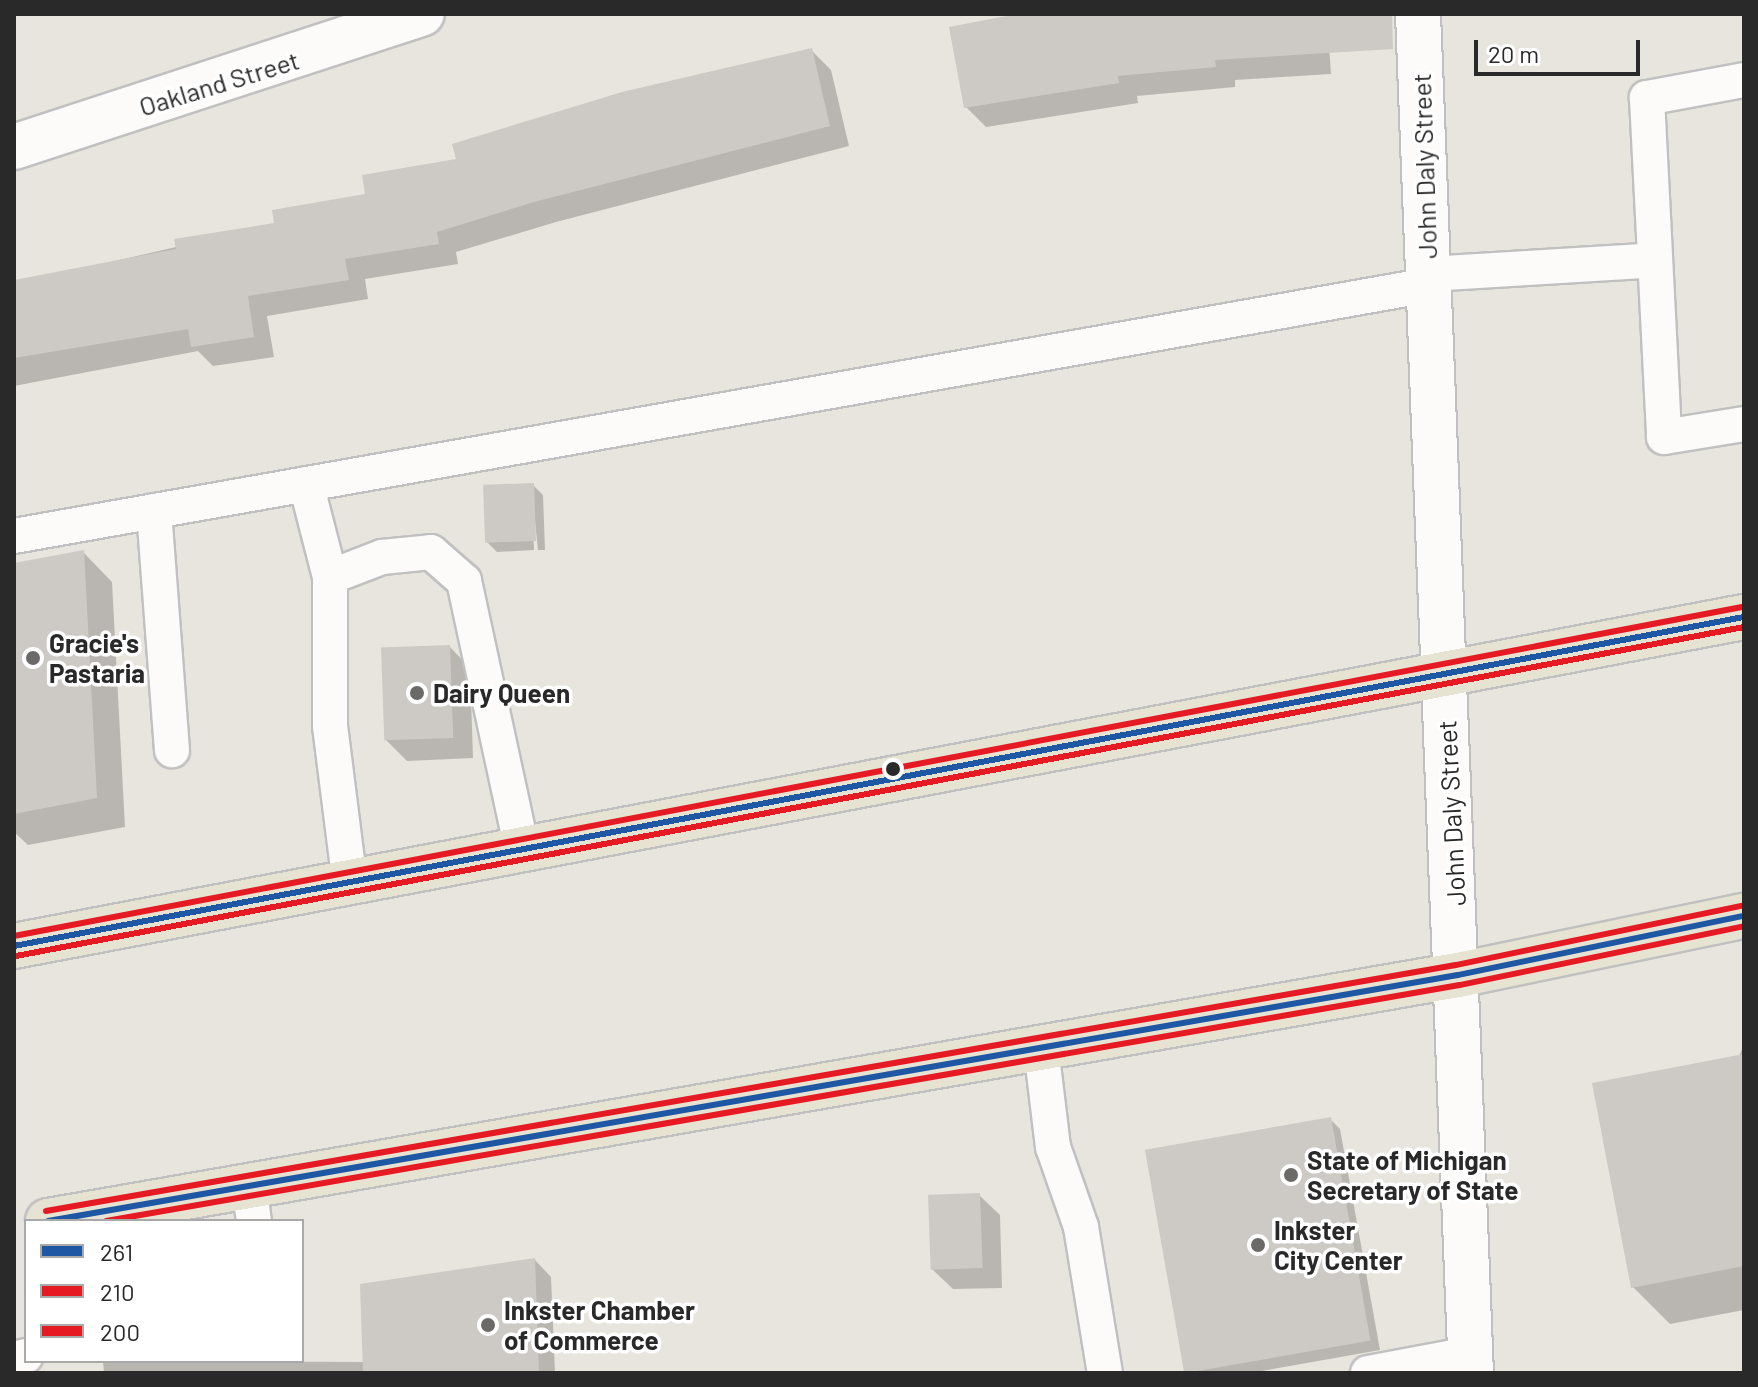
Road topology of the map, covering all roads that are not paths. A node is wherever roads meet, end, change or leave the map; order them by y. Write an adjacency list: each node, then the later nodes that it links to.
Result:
1 (422, 14): 4 (street, Oakland Street)
2 (1418, 14): 6 (street, John Daly Street)
3 (1744, 80): 5 (lane)
4 (14, 147)
5 (1655, 260): 6 (lane); 7 (lane)
6 (1429, 280): 8 (lane); 13 (street, John Daly Street)
7 (1744, 424)
8 (306, 484): 9 (lane); 11 (lane)
9 (154, 511): 10 (lane); 14 (lane)
10 (14, 536)
11 (330, 577): 15 (lane); 16 (lane)
12 (1744, 617): 13 (main road)
13 (1444, 670): 15 (main road); 19 (street, John Daly Street)
14 (172, 750)
15 (523, 853): 16 (main road)
16 (350, 885): 18 (main road)
17 (1744, 916): 19 (main road)
18 (14, 946)
19 (1458, 975): 20 (main road); 23 (street, John Daly Street)
20 (1041, 1048): 21 (main road); 24 (lane)
21 (251, 1204): 22 (main road)
22 (72, 1219)
23 (1471, 1364): 25 (lane)
24 (1105, 1373)
25 (1368, 1373)

